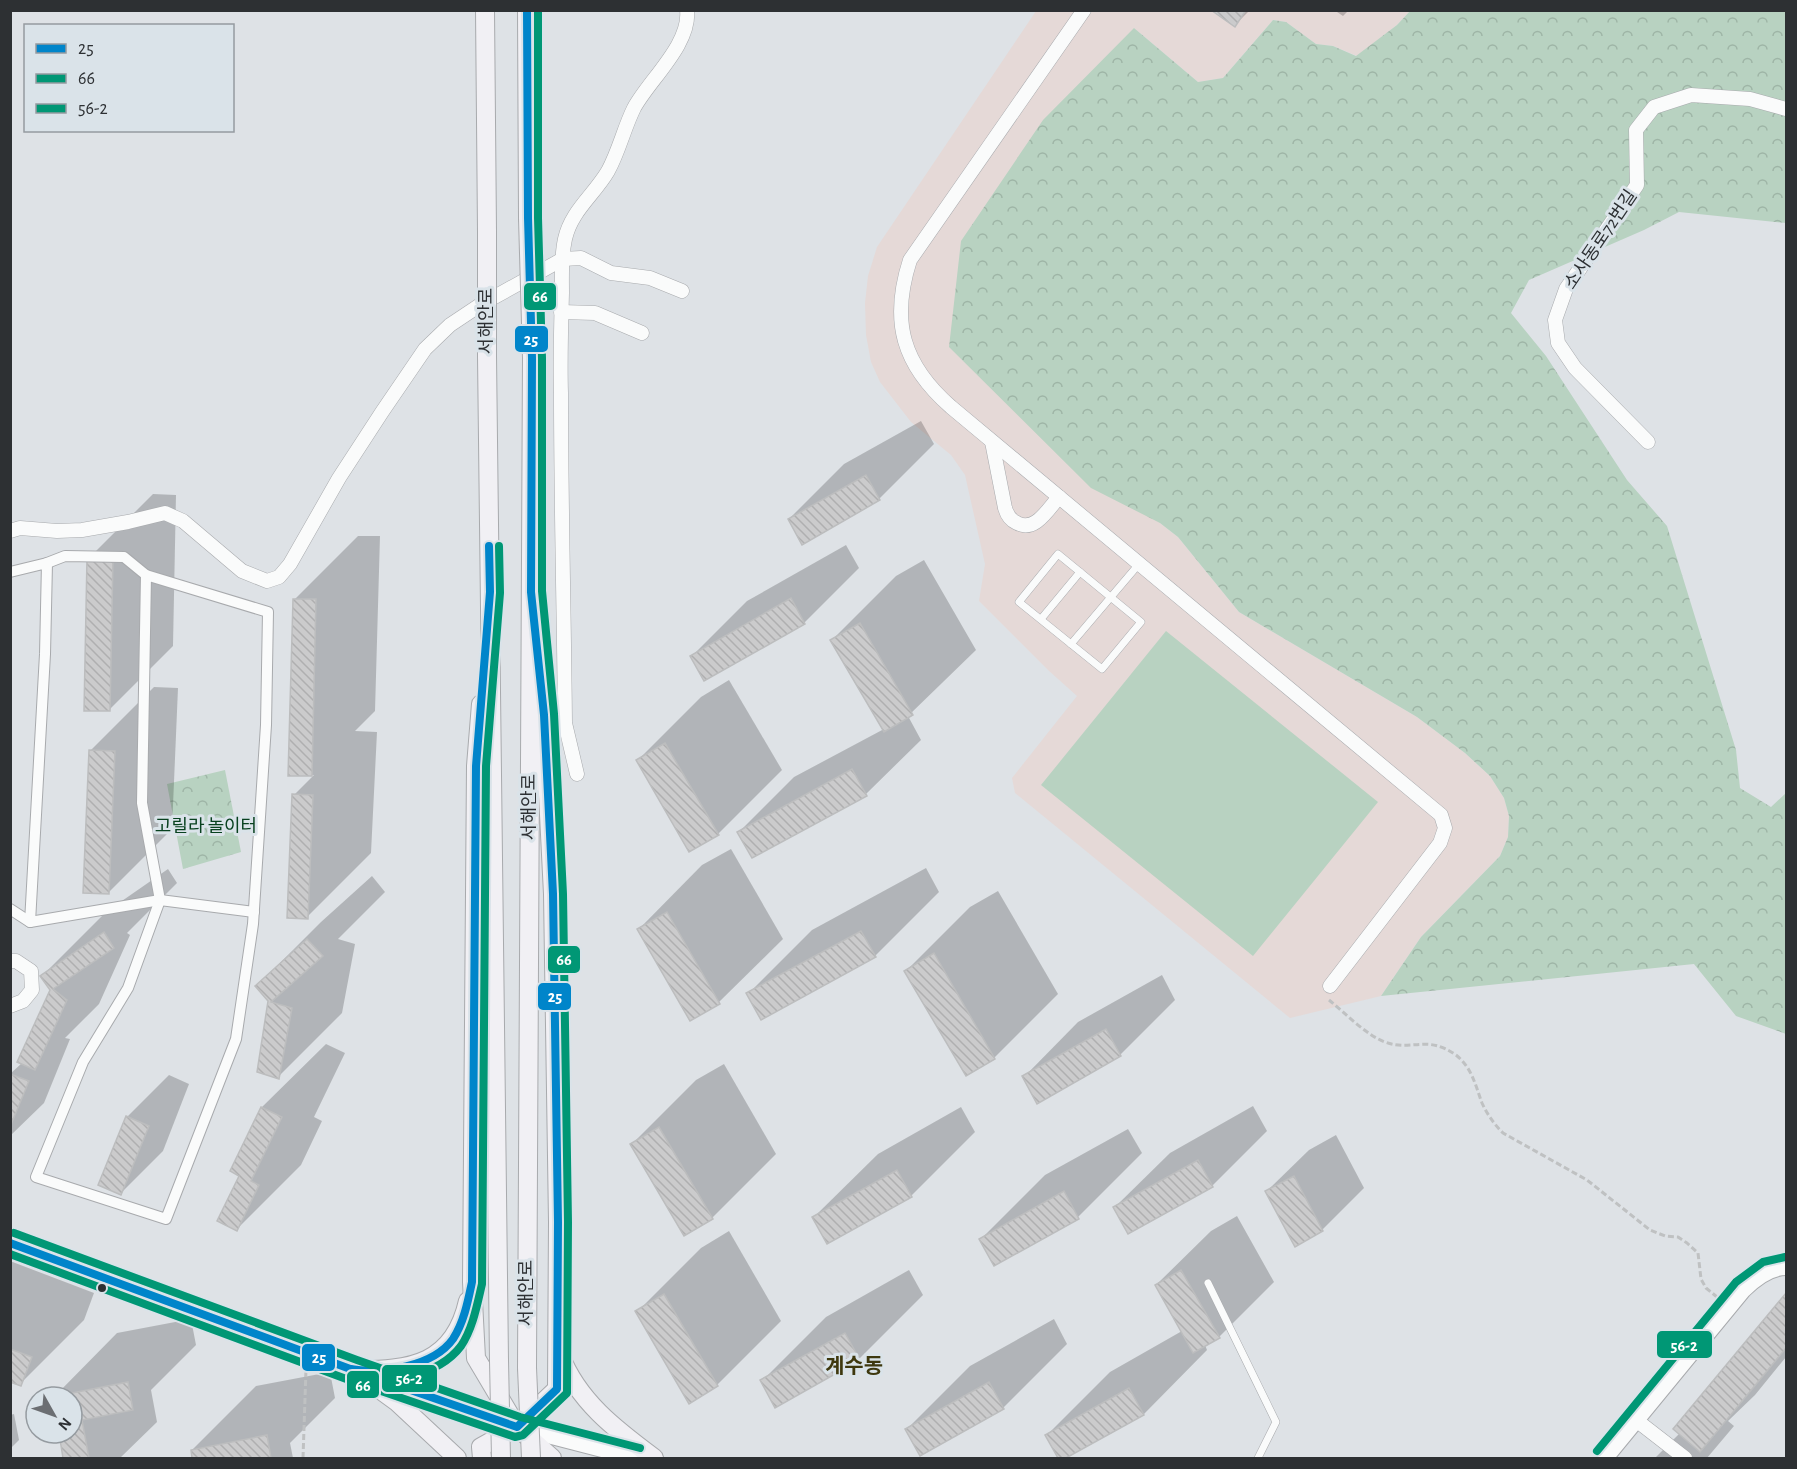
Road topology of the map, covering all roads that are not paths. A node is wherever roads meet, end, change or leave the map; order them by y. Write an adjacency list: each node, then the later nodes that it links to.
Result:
1 (485, 10): 19 (main road, 서해안로, bridge)
2 (527, 10): 20 (main road, 서해안로, bridge)
3 (687, 10): 6 (street)
4 (1084, 10): 10 (street)
5 (1786, 109): 11 (street, 소사동로72번길)
6 (562, 259): 7 (street); 8 (street); 13 (street)
7 (682, 291)
8 (561, 312): 9 (street); 24 (street)
9 (642, 333)
10 (992, 442): 12 (street); 12 (street)
11 (1648, 442)
12 (1059, 497): 15 (street)
13 (10, 531)
14 (47, 563): 16 (street); 18 (street); 28 (street)
15 (1138, 564): 21 (lane); 30 (street)
16 (10, 572)
17 (1080, 572): 21 (lane); 22 (lane); 22 (lane)
18 (146, 575): 25 (street); 27 (street)
19 (490, 592): 34 (main road); 42 (main road, 서해안로, bridge)
20 (531, 592): 36 (main road); 43 (main road, 서해안로, bridge)
21 (1110, 597): 23 (lane); 23 (lane)
22 (1041, 619): 23 (lane)
23 (1071, 644)
24 (577, 774)
25 (160, 900): 27 (street); 27 (street); 28 (street)
26 (10, 909): 28 (street)
27 (254, 912)
28 (30, 922)
29 (10, 961): 31 (street)
30 (1329, 986)
31 (10, 1006)
32 (10, 1243): 37 (street)
33 (1786, 1267): 38 (street)
34 (472, 1282): 37 (main road); 39 (main road)
35 (1208, 1283): 47 (lane)
36 (557, 1348): 39 (main road); 46 (main road)
37 (353, 1370): 39 (street); 40 (main road)
38 (1636, 1420): 48 (street); 49 (street)
39 (517, 1426): 41 (main road); 44 (main road); 45 (street)
40 (457, 1458)
41 (482, 1458)
42 (501, 1458)
43 (531, 1458)
44 (552, 1458)
45 (637, 1458)
46 (654, 1458)
47 (1258, 1458)
48 (1605, 1458)
49 (1685, 1458)

